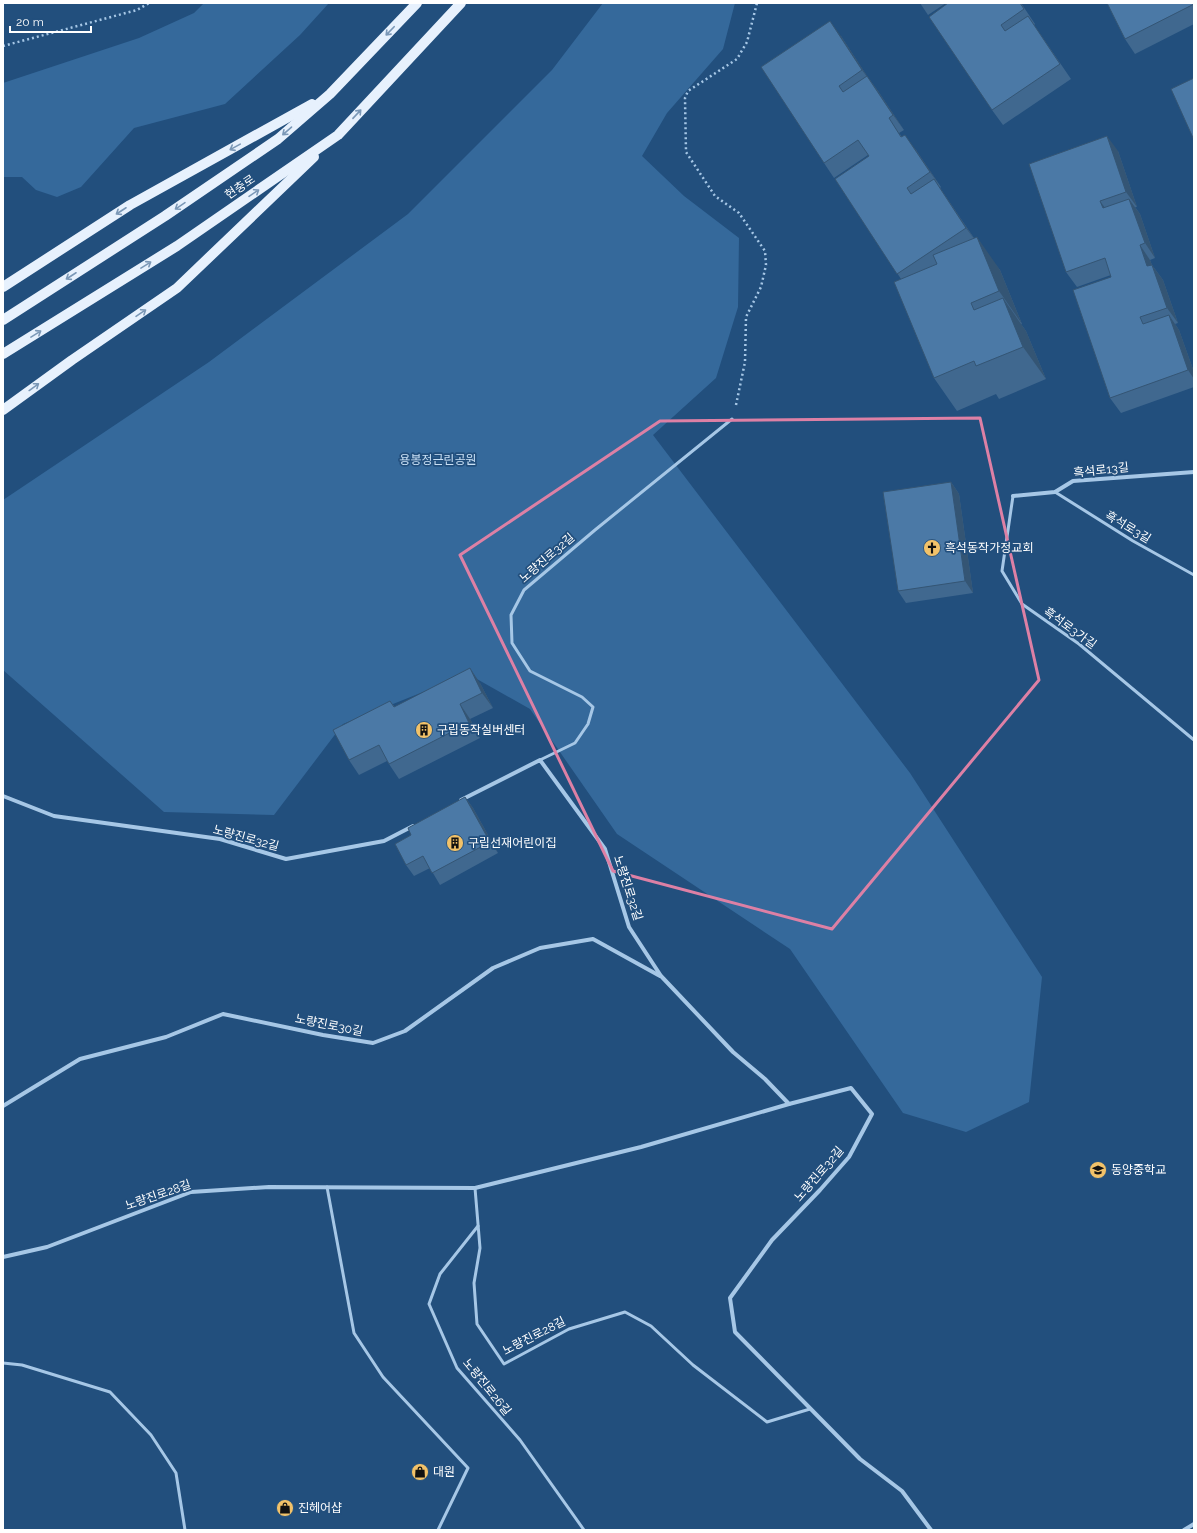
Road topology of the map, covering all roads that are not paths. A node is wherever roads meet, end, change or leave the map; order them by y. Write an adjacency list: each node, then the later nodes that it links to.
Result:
1 (417, 3): 3 (main road, 현충로, one-way to 3)
2 (461, 3): 4 (main road, 현충로, one-way to 2)
3 (330, 94): 5 (main road, one-way to 5); 6 (main road, 현충로, one-way to 6)
4 (338, 135): 7 (main road, 현충로, one-way to 4); 8 (main road, one-way to 4)
5 (3, 287)
6 (3, 320)
7 (3, 354)
8 (3, 410)
9 (732, 419): 15 (lane, 노량진로32길)
10 (1194, 472): 11 (street, 흑석로13길)
11 (1055, 492): 12 (street, 흑석로13길); 13 (lane, 흑석로3길)
12 (1013, 496): 14 (lane, 흑석로3가길)
13 (1194, 576)
14 (1194, 740)
15 (540, 760): 17 (street, 노량진로32길); 19 (street, 노량진로32길)
16 (3, 796): 18 (street, 노량진로32길)
17 (453, 805)
18 (418, 823)
19 (661, 976): 20 (street, 노량진로32길); 21 (street, 노량진로30길)
20 (789, 1104): 23 (street, 노량진로28길); 27 (street, 노량진로32길)
21 (3, 1106)
22 (326, 1187): 23 (street, 노량진로28길); 25 (street, 노량진로28길); 30 (lane)
23 (475, 1188): 24 (lane, 노량진로28길)
24 (478, 1226): 27 (lane, 노량진로28길); 31 (lane, 노량진로26길)
25 (3, 1257)
26 (3, 1363): 29 (lane)
27 (810, 1409): 32 (street, 노량진로32길)
28 (1194, 1524): 33 (street)
29 (185, 1530)
30 (438, 1530)
31 (584, 1530)
32 (931, 1530)
33 (1184, 1530)

